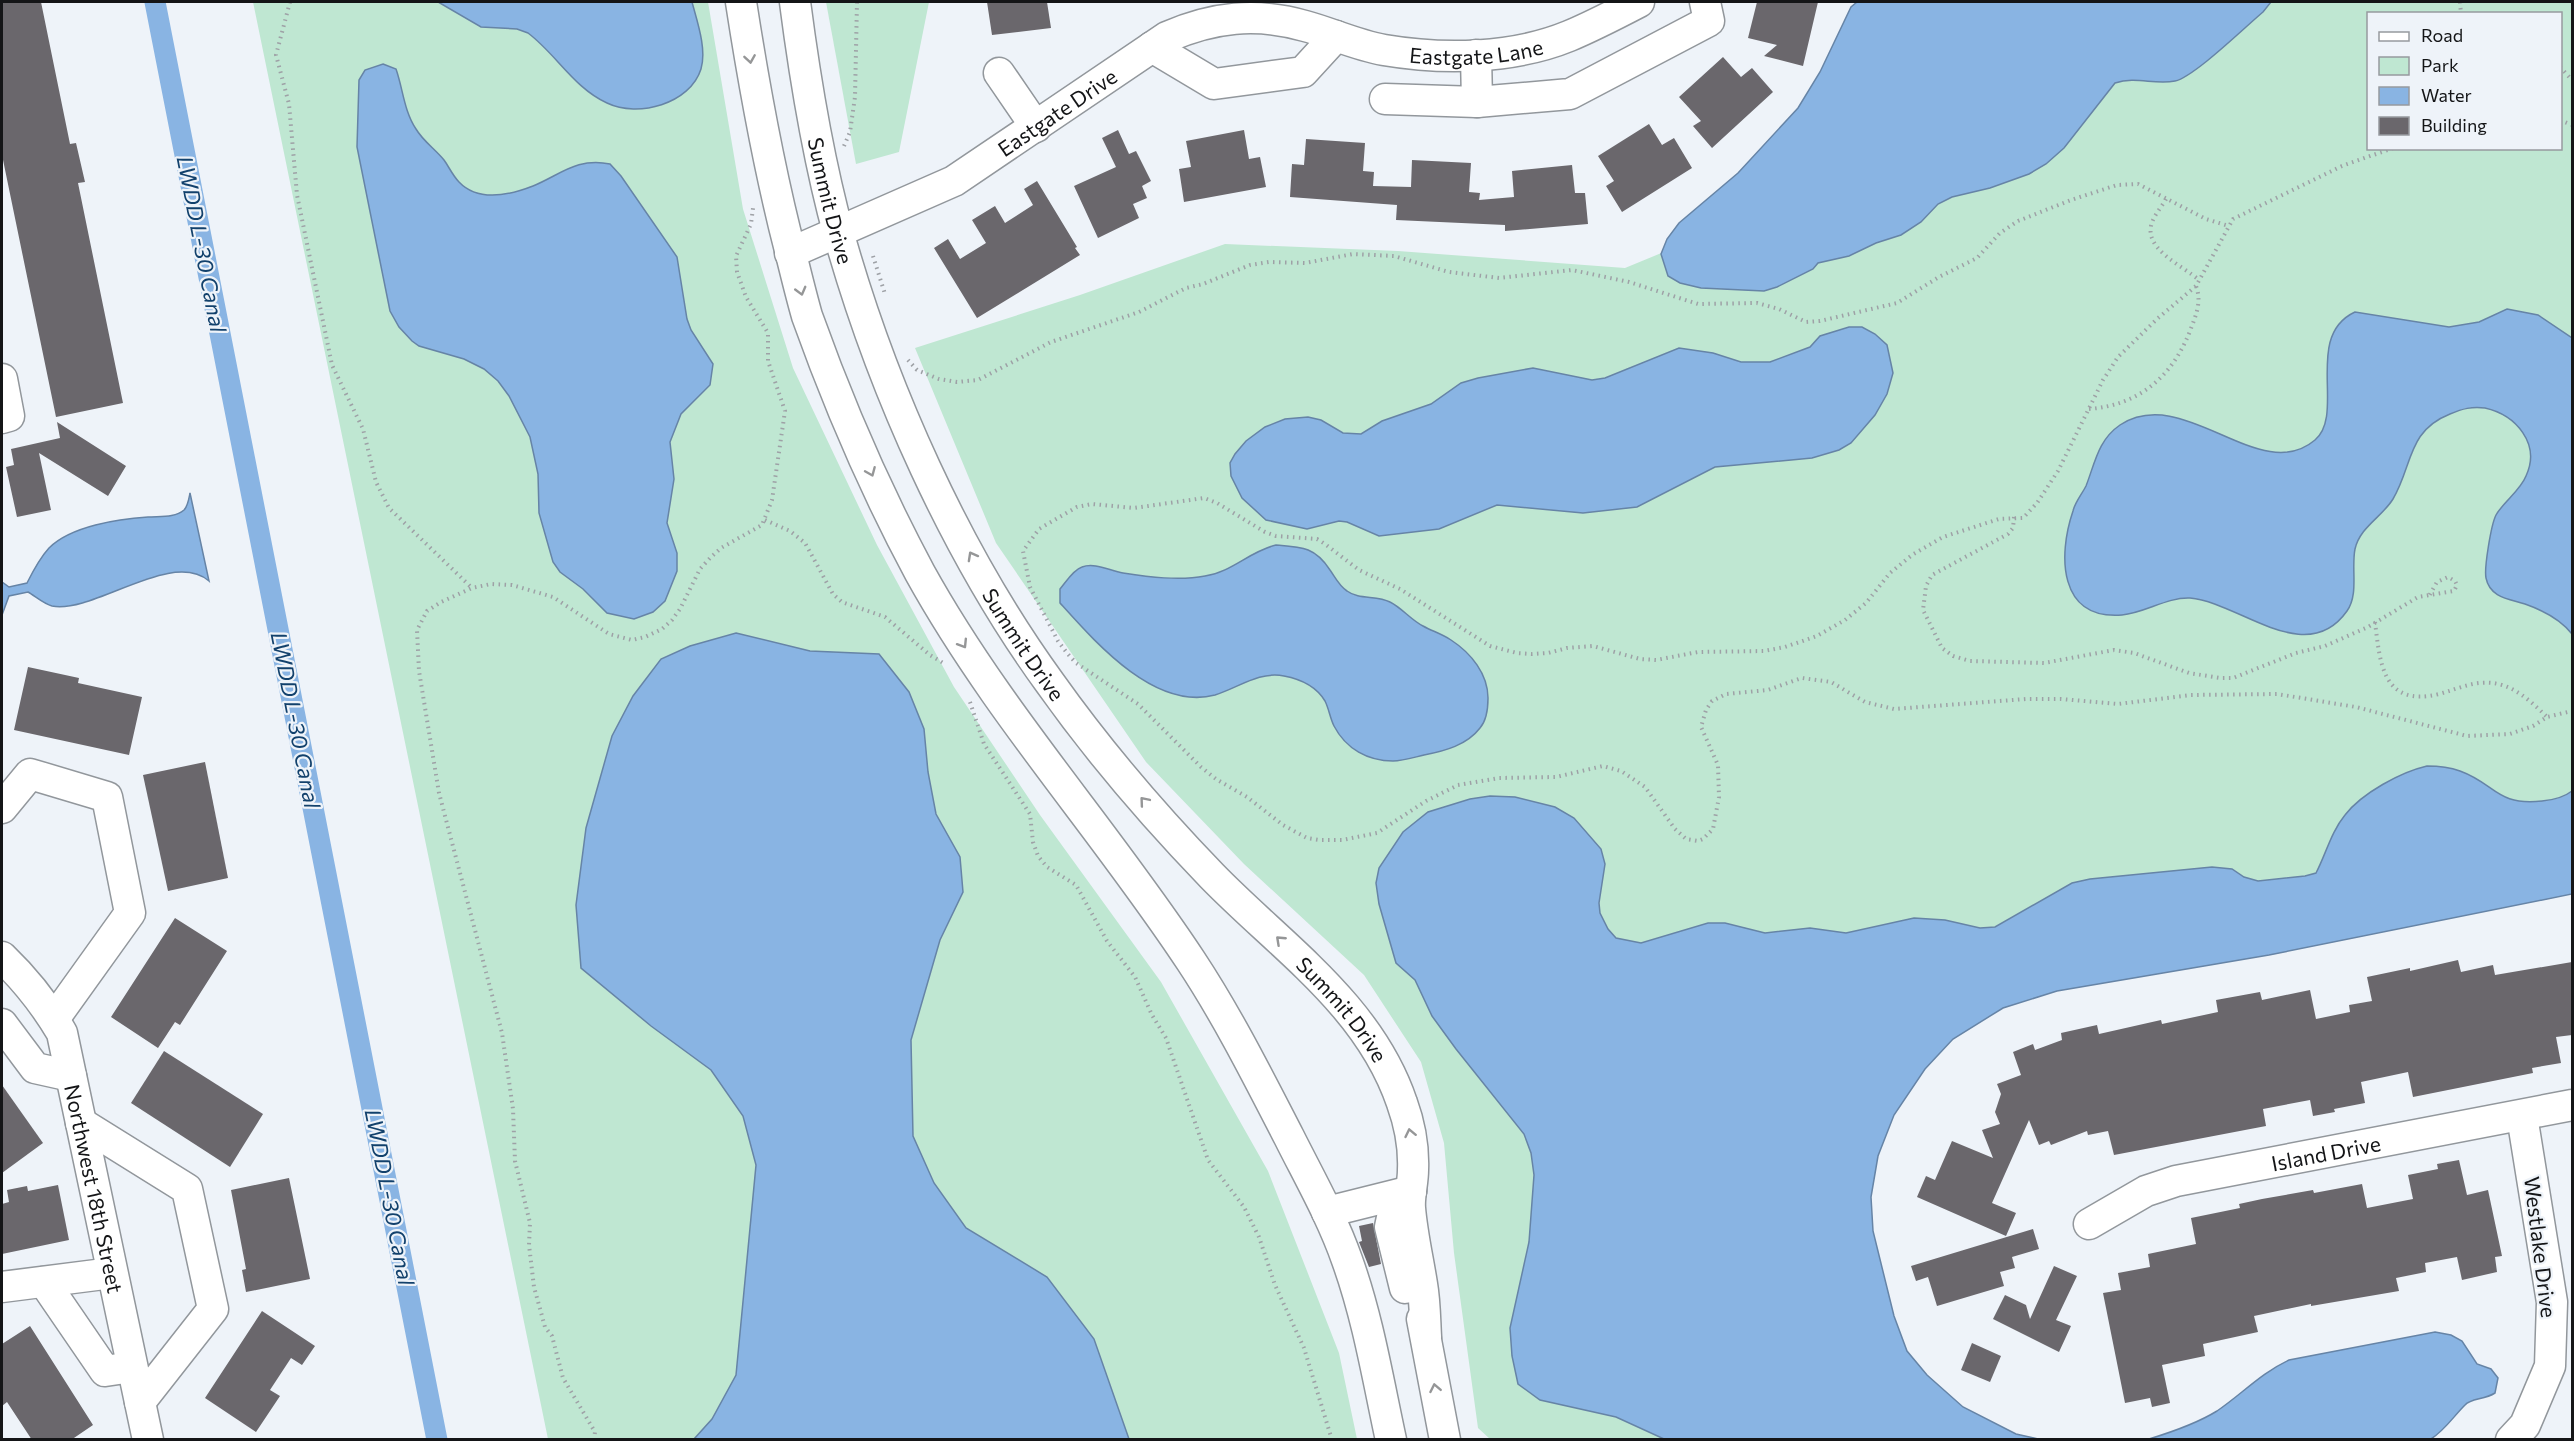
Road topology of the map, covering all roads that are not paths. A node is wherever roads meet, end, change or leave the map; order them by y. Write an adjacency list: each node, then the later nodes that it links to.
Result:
1 (741, 2): 15 (street, one-way to 15)
2 (795, 2): 14 (street, Summit Drive)
3 (1638, 2): 9 (street, Eastgate Lane)
4 (1705, 2): 12 (street)
5 (1204, 12): 6 (street, Eastgate Drive); 8 (street, Eastgate Drive)
6 (1310, 14): 7 (street, Eastgate Lane)
7 (1336, 36): 8 (street); 9 (street, Eastgate Lane)
8 (1152, 47): 13 (street, Eastgate Drive)
9 (1476, 55): 12 (street)
10 (999, 73): 13 (street)
11 (1385, 99): 12 (street)
12 (1477, 102)
13 (1036, 127): 14 (street, Eastgate Drive)
14 (850, 227): 15 (street, Eastgate Drive); 26 (street, Summit Drive, one-way to 14)
15 (790, 253): 27 (street, one-way to 27)
16 (2, 379): 17 (street)
17 (2, 418)
18 (2, 807): 20 (street)
19 (2, 957): 20 (street, Northwest 18th Street)
20 (54, 1019): 22 (street, Northwest 18th Street)
21 (2, 1024): 22 (street)
22 (71, 1076): 25 (street, Northwest 18th Street)
23 (2572, 1105): 24 (street, Island Drive)
24 (2522, 1116): 28 (street, Island Drive); 37 (street, Westlake Drive)
25 (81, 1123): 29 (street, Northwest 18th Street); 33 (street)
26 (1411, 1191): 27 (street); 36 (street, Summit Drive, one-way to 26)
27 (1327, 1212): 35 (street)
28 (2090, 1224)
29 (112, 1273): 30 (street); 32 (street, Northwest 18th Street)
30 (44, 1282): 31 (street); 32 (street)
31 (2, 1287)
32 (132, 1367): 33 (street, Northwest 18th Street)
33 (140, 1402): 34 (street, Northwest 18th Street)
34 (148, 1440)
35 (1390, 1440)
36 (1445, 1440)
37 (2511, 1440)

